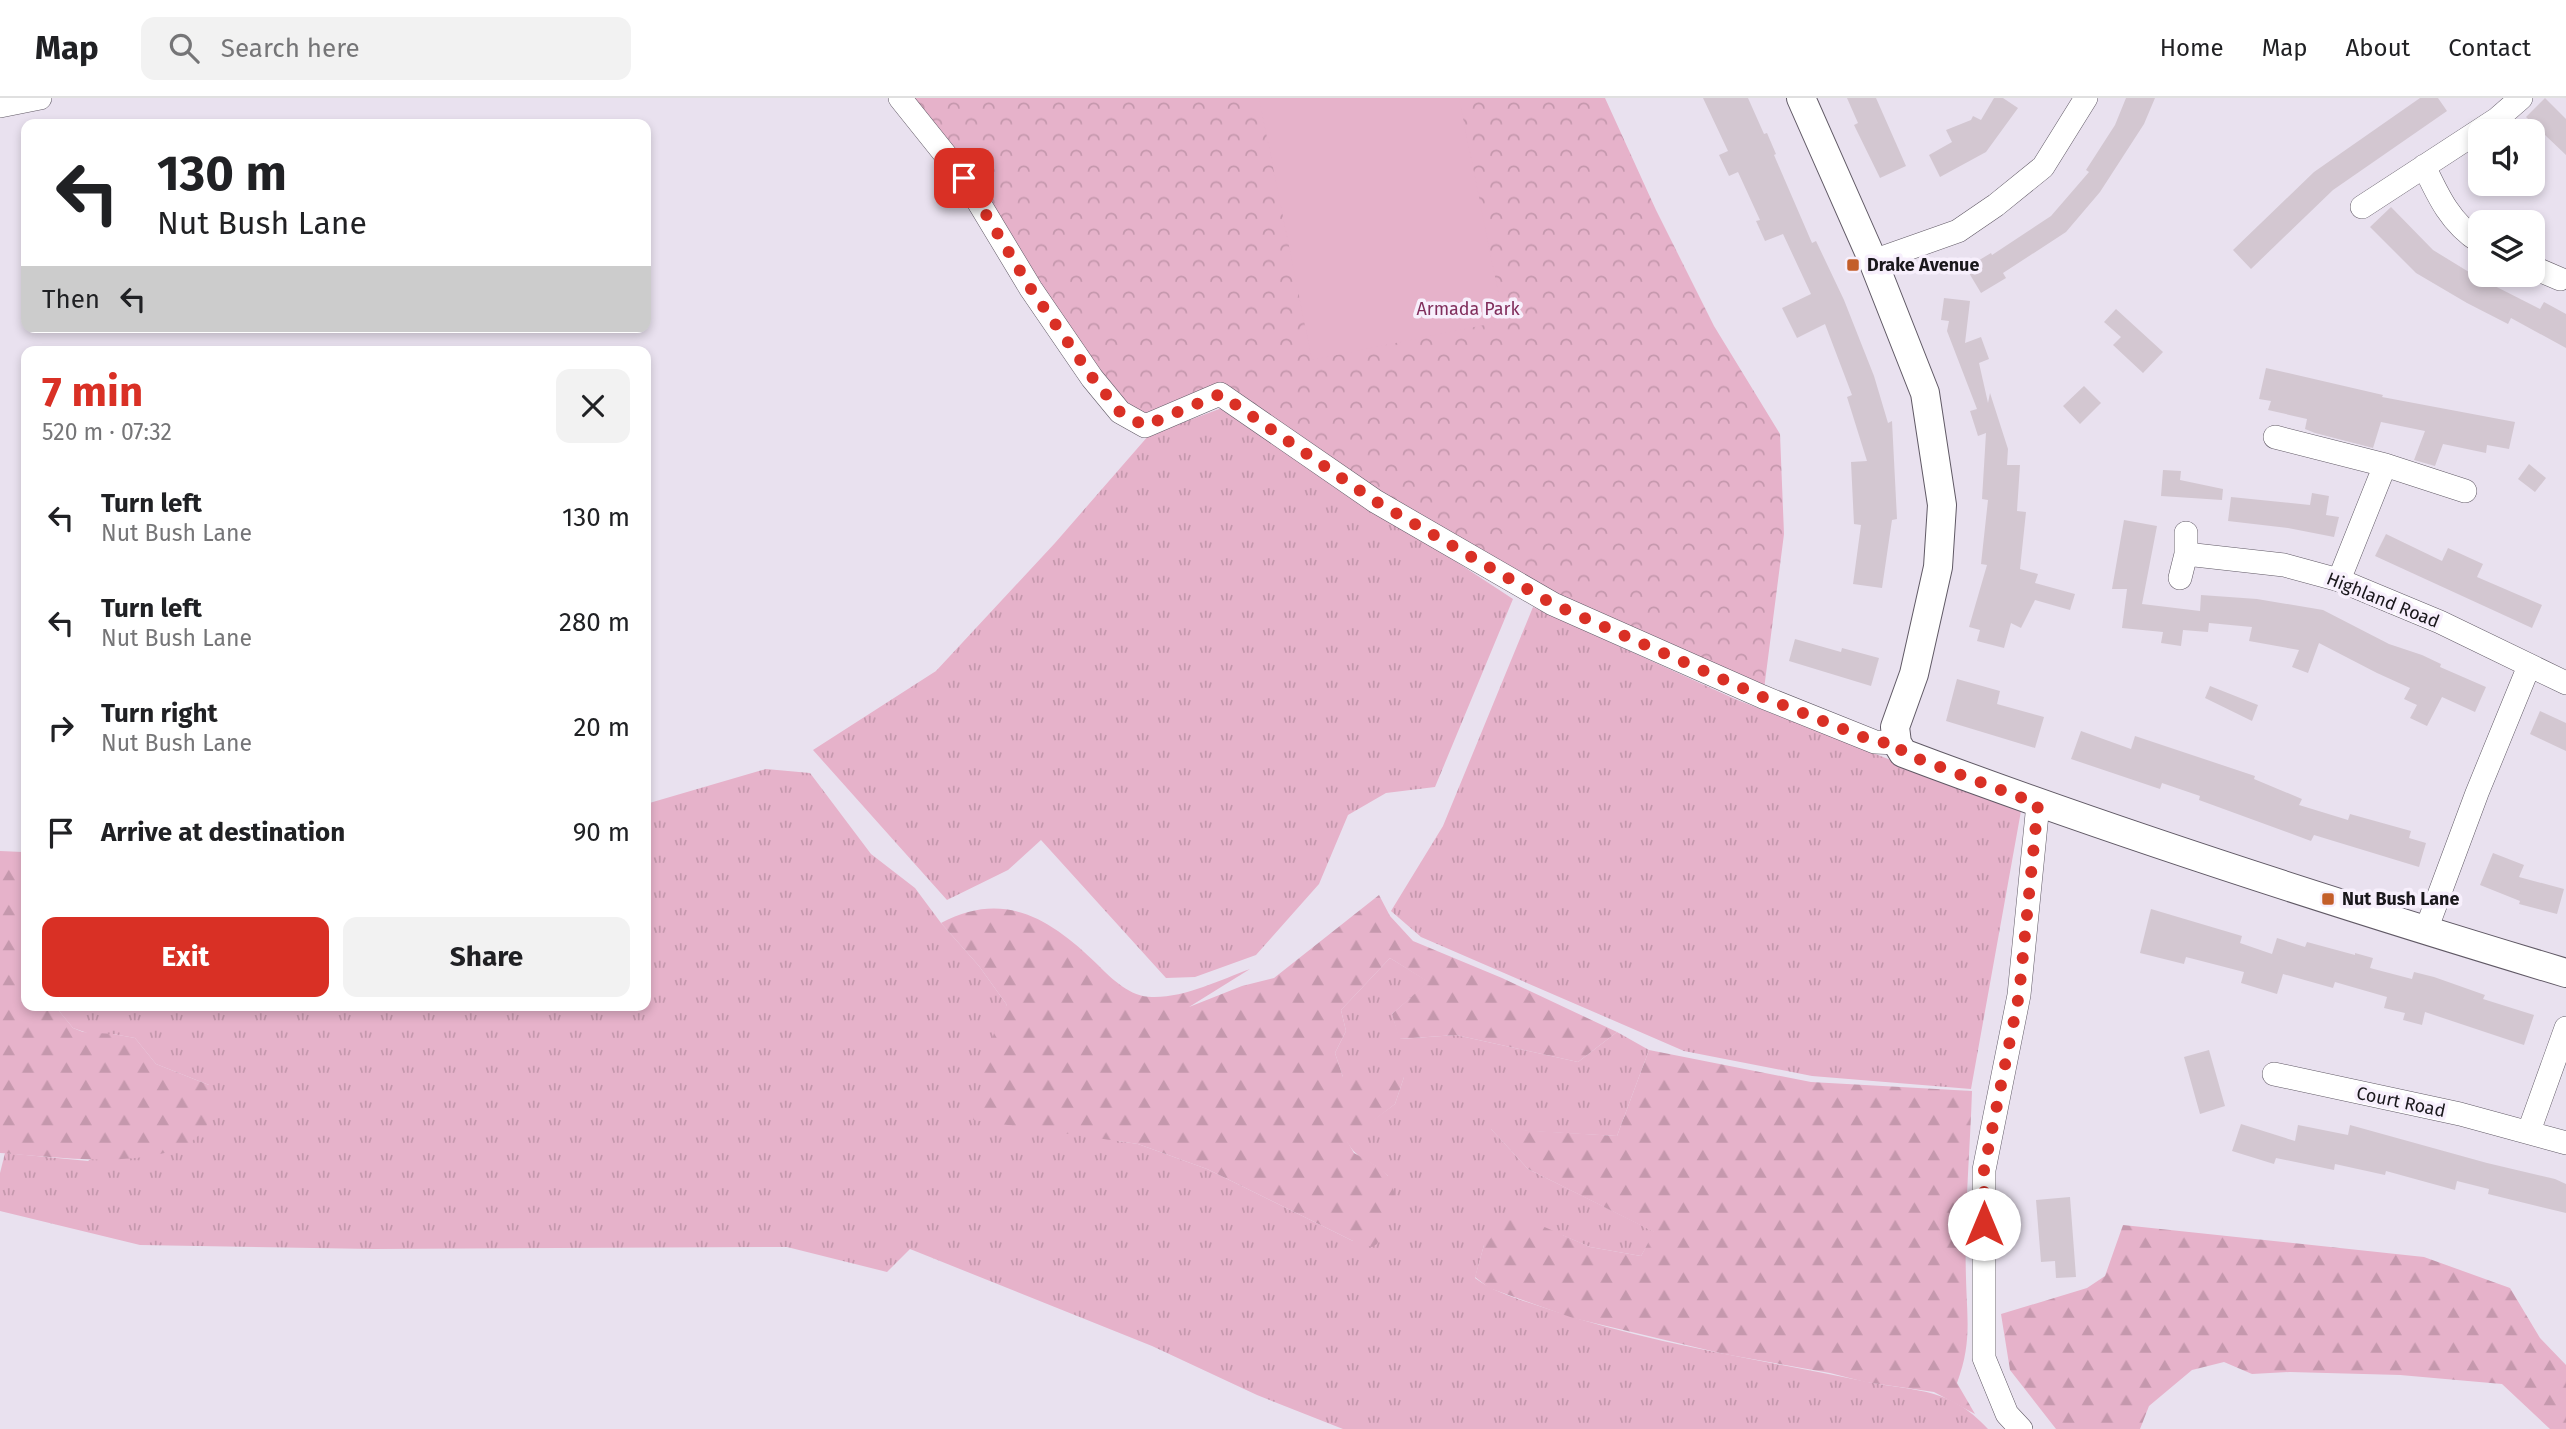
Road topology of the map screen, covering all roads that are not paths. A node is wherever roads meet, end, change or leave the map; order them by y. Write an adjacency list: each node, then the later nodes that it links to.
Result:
1 (40, 98): 6 (street)
2 (900, 98): 20 (street)
3 (1801, 98): 10 (street)
4 (2086, 98): 10 (street)
5 (2521, 98): 7 (street)
6 (0, 106)
7 (2424, 166): 8 (street); 9 (street)
8 (2362, 208)
9 (2468, 236)
10 (1873, 261): 20 (street)
11 (2545, 273): 12 (street)
12 (2560, 279)
13 (2275, 438): 14 (street)
14 (2385, 465): 15 (street); 17 (street)
15 (2465, 491)
16 (2180, 578): 17 (street, Highland Road)
17 (2339, 580): 18 (street, Highland Road)
18 (2529, 666): 19 (street, Highland Road); 22 (street)
19 (2566, 683)
20 (1897, 743): 21 (street)
21 (2038, 804): 22 (street); 28 (street)
22 (2426, 930): 23 (street)
23 (2566, 973)
24 (2566, 1028): 26 (street)
25 (2274, 1074): 26 (street, Court Road)
26 (2529, 1131): 27 (street, Court Road)
27 (2566, 1143)
28 (2021, 1429)

